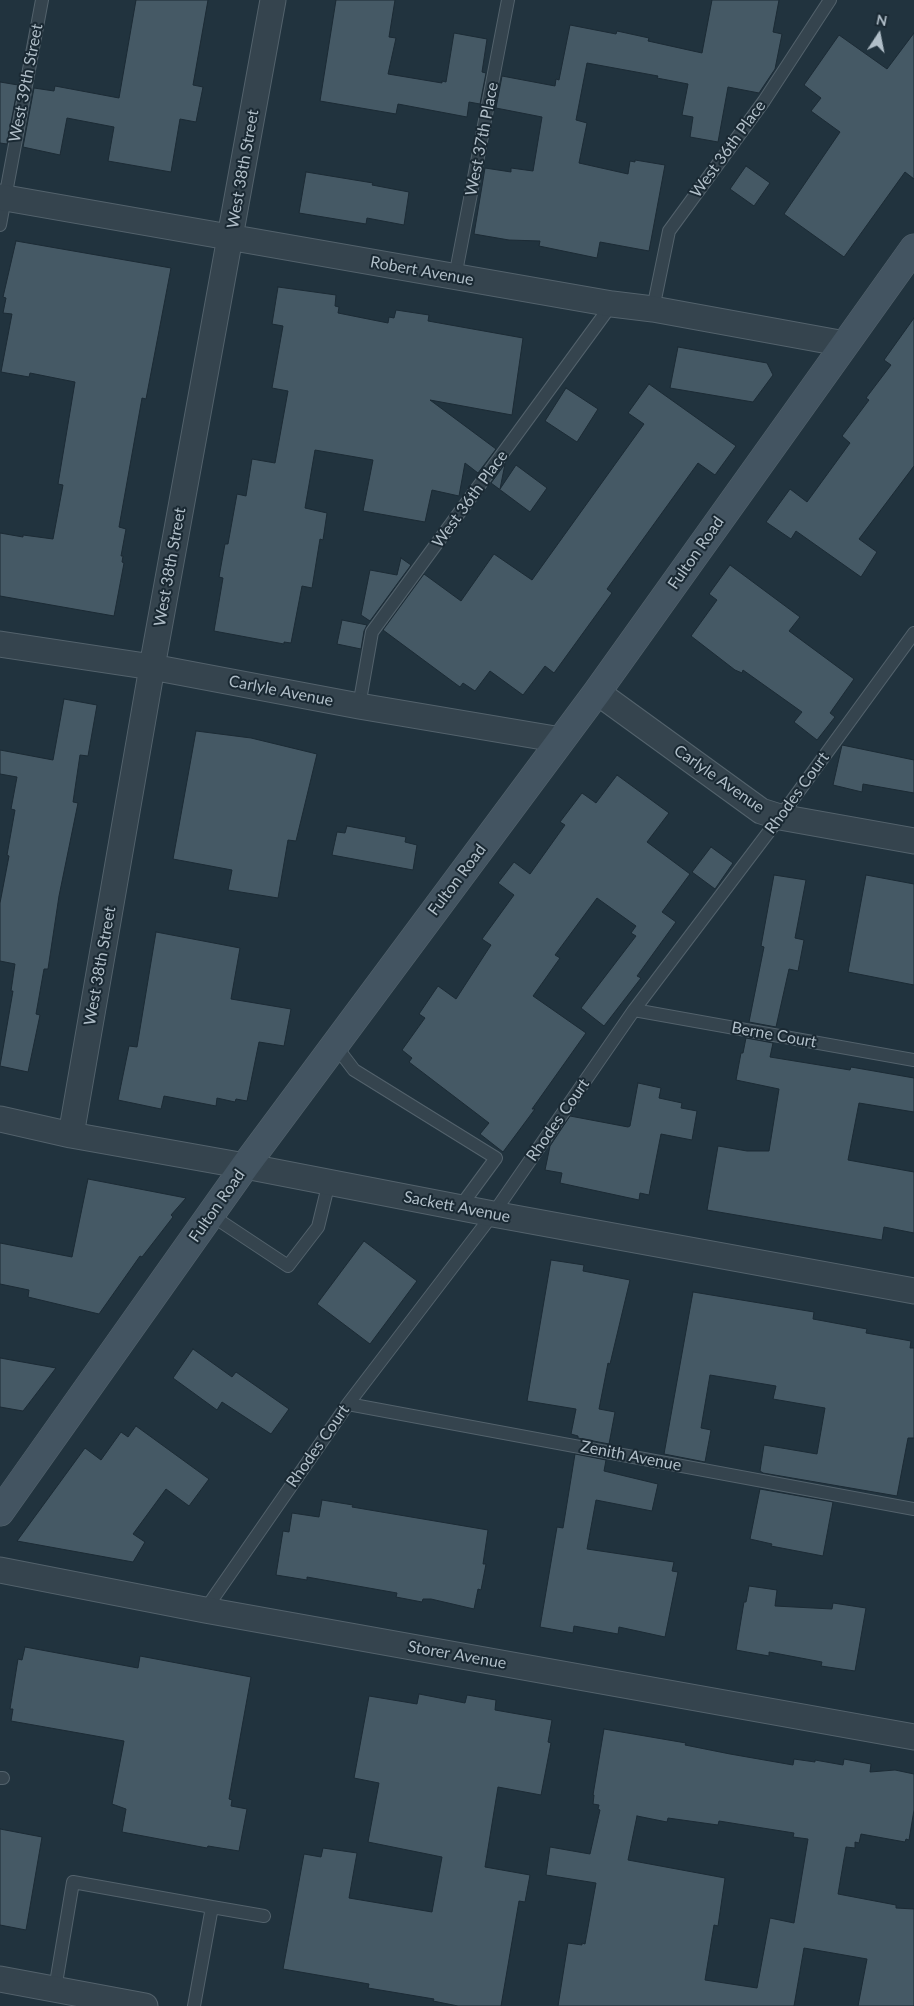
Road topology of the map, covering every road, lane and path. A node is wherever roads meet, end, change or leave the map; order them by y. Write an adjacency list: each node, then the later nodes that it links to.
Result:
1 (42, 0): 5 (lane, West 39th Street)
2 (273, 0): 7 (street, West 38th Street)
3 (508, 0): 9 (lane, West 37th Place)
4 (830, 0): 11 (lane, West 36th Place)
5 (2, 198): 6 (lane, West 39th Street); 7 (street, Robert Avenue)
6 (0, 225)
7 (231, 237): 9 (street, Robert Avenue); 15 (street, West 38th Street)
8 (914, 248): 12 (main road, Fulton Road)
9 (455, 277): 10 (street, Robert Avenue)
10 (612, 304): 11 (street, Robert Avenue); 17 (lane, West 36th Place)
11 (653, 309): 12 (street, Robert Avenue)
12 (845, 344): 16 (main road, Fulton Road)
13 (914, 633): 19 (lane, Rhodes Court)
14 (0, 644): 15 (street, Carlyle Avenue)
15 (152, 667): 17 (street, Carlyle Avenue); 25 (street, West 38th Street)
16 (597, 692): 18 (main road, Fulton Road); 19 (street, Carlyle Avenue)
17 (359, 706): 18 (street, Carlyle Avenue)
18 (561, 740): 22 (main road, Fulton Road)
19 (780, 817): 20 (street, Carlyle Avenue); 21 (lane, Rhodes Court)
20 (914, 841)
21 (634, 1010): 23 (lane, Berne Court); 29 (lane, Rhodes Court)
22 (334, 1045): 26 (main road, Fulton Road); 28 (lane)
23 (914, 1060)
24 (0, 1119): 25 (street, Sackett Avenue)
25 (71, 1135): 26 (street, Sackett Avenue)
26 (245, 1166): 27 (street, Sackett Avenue); 30 (main road, Fulton Road)
27 (329, 1182): 28 (street, Sackett Avenue); 30 (lane)
28 (460, 1207): 29 (street, Sackett Avenue)
29 (493, 1214): 31 (street, Sackett Avenue); 32 (lane, Rhodes Court)
30 (211, 1215): 34 (main road, Fulton Road)
31 (914, 1291)
32 (348, 1404): 33 (lane, Zenith Avenue); 36 (lane, Rhodes Court)
33 (914, 1509)
34 (0, 1512)
35 (0, 1570): 36 (street, Storer Avenue)
36 (205, 1610): 37 (street, Storer Avenue)
37 (914, 1737)
38 (212, 1907): 39 (lane); 41 (lane); 43 (lane)
39 (264, 1916)
40 (0, 1979): 41 (street)
41 (55, 1989): 42 (street)
42 (145, 2006)
43 (194, 2006)

